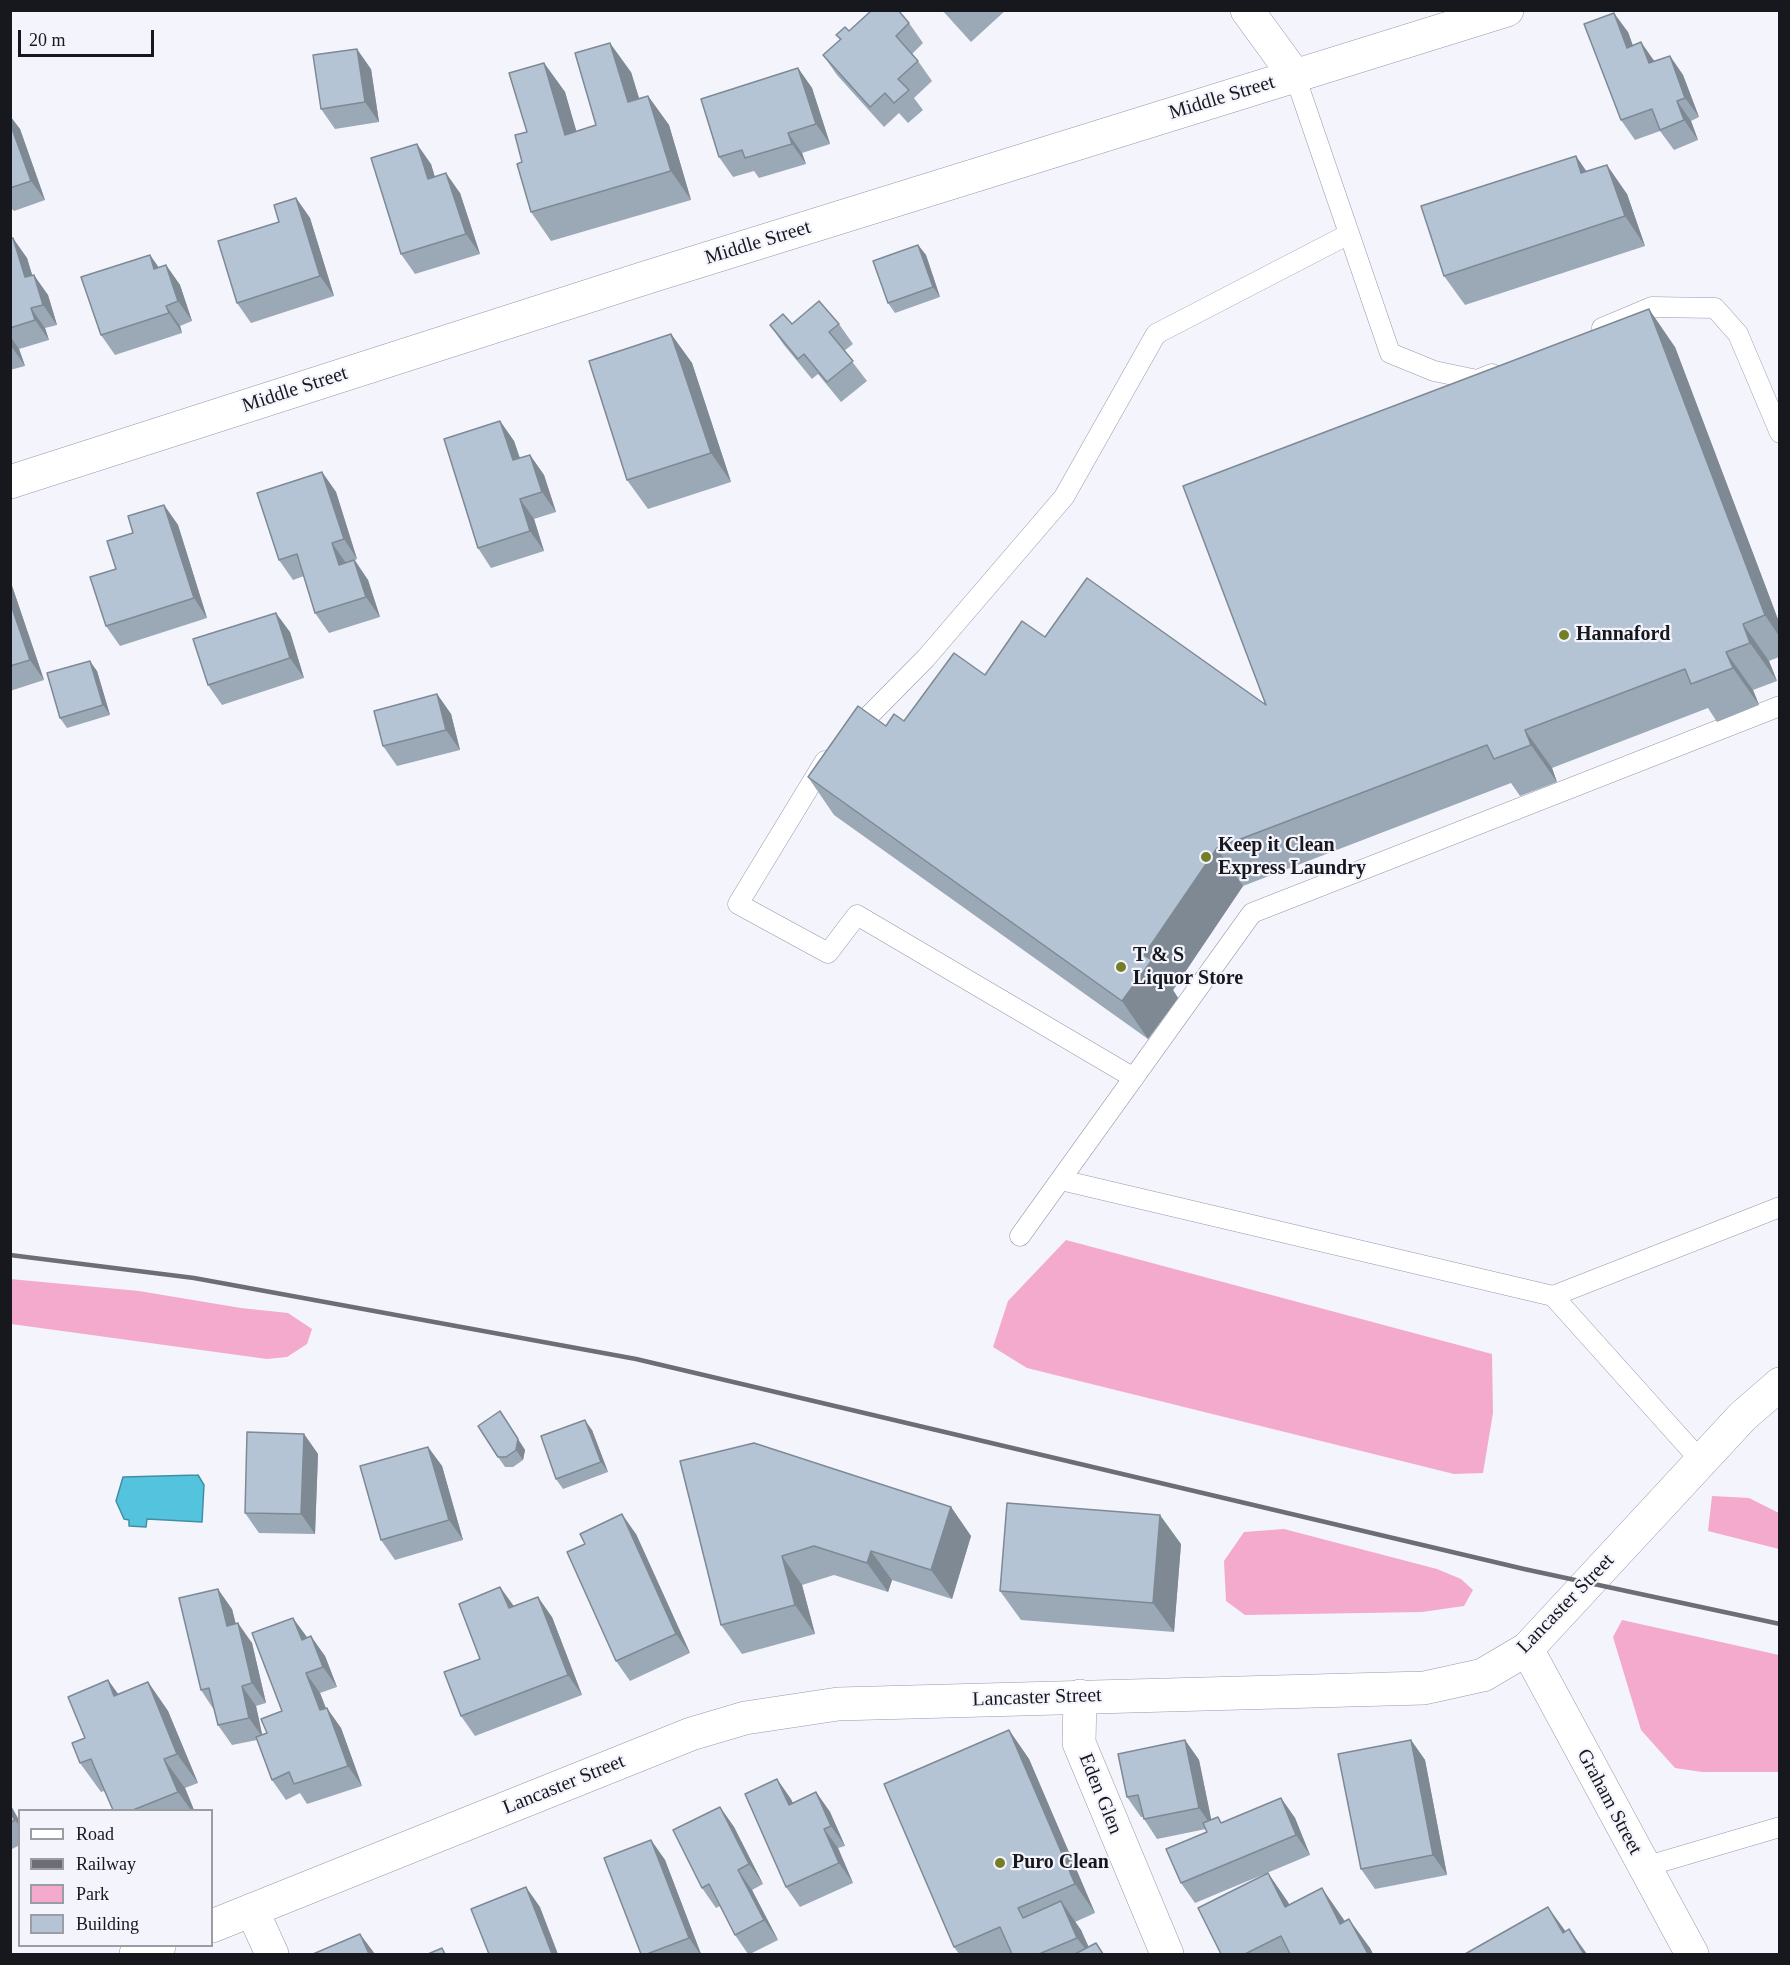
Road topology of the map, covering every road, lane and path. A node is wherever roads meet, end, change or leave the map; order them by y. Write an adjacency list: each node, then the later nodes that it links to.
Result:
1 (1247, 10): 3 (street)
2 (1507, 10): 3 (street, Middle Street)
3 (1295, 76): 4 (lane); 8 (street, Middle Street)
4 (1349, 234): 6 (lane); 10 (lane)
5 (1587, 334): 7 (lane)
6 (1510, 366)
7 (1779, 433)
8 (10, 482)
9 (1779, 706): 10 (lane)
10 (1134, 1078): 11 (lane)
11 (1061, 1180): 13 (lane); 14 (lane)
12 (1779, 1207): 14 (lane)
13 (1020, 1236)
14 (1553, 1296): 16 (lane)
15 (1779, 1384): 16 (street, Lancaster Street)
16 (1701, 1461): 17 (street, Lancaster Street)
17 (1527, 1649): 18 (street, Lancaster Street); 20 (street, Graham Street)
18 (1080, 1696): 21 (street, Lancaster Street); 26 (street, Eden Glen)
19 (1779, 1827): 20 (lane)
20 (1644, 1867): 27 (street, Graham Street)
21 (252, 1910): 22 (street, Lancaster Street); 25 (street)
22 (213, 1926)
23 (156, 1947): 24 (street)
24 (136, 1954)
25 (272, 1954)
26 (1167, 1954)
27 (1692, 1954)

